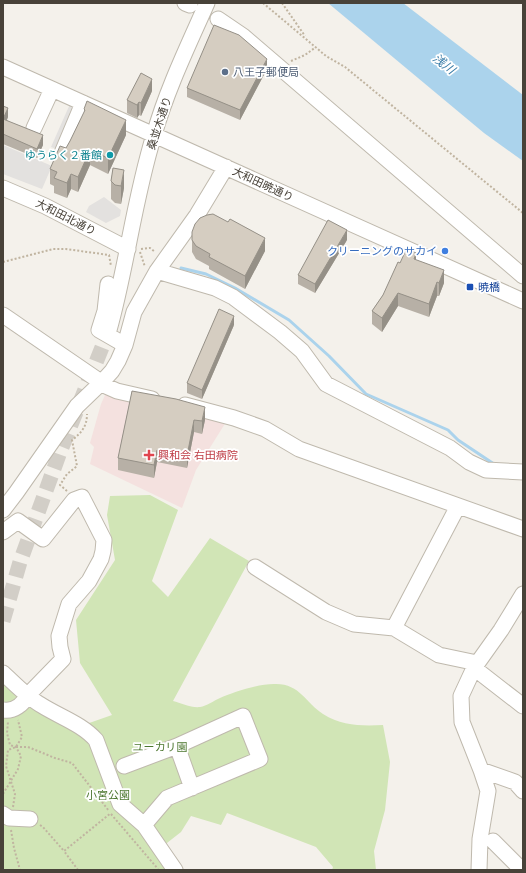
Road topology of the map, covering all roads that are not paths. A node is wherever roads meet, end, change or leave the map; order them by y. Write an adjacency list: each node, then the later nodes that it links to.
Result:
1 (207, 3): 7 (street, 桑並木通り)
2 (218, 19): 13 (street)
3 (3, 67): 4 (street, 大和田暁通り)
4 (52, 88): 5 (street, 大和田暁通り); 6 (street)
5 (83, 103): 7 (street, 大和田暁通り); 8 (street)
6 (34, 128)
7 (154, 135): 9 (street, 大和田暁通り); 11 (street, 桑並木通り)
8 (62, 153)
9 (226, 167): 12 (street); 15 (street, 大和田暁通り)
10 (3, 188): 11 (street, 大和田北通り)
11 (134, 248): 17 (street, 桑並木通り)
12 (161, 266): 18 (street); 20 (street)
13 (523, 276)
14 (108, 284): 18 (street)
15 (523, 301)
16 (3, 315): 19 (street)
17 (109, 330)
18 (125, 345): 19 (street)
19 (102, 382): 21 (street); 22 (street)
20 (523, 472)
21 (458, 506): 23 (street); 27 (street)
22 (3, 510)
23 (523, 529)
24 (3, 532): 30 (street)
25 (256, 567): 27 (street)
26 (523, 594): 28 (street)
27 (394, 628): 28 (street)
28 (475, 665): 31 (street); 35 (street)
29 (3, 673): 30 (street)
30 (26, 699): 32 (street); 40 (street)
31 (523, 706)
32 (4, 710)
33 (177, 746): 34 (street); 36 (street); 36 (street)
34 (124, 766)
35 (481, 770): 37 (street); 43 (street)
36 (192, 788): 40 (street)
37 (523, 791)
38 (6, 816): 39 (street)
39 (30, 819)
40 (144, 825): 42 (street)
41 (493, 841): 44 (street)
42 (176, 870)
43 (479, 870)
44 (522, 870)

